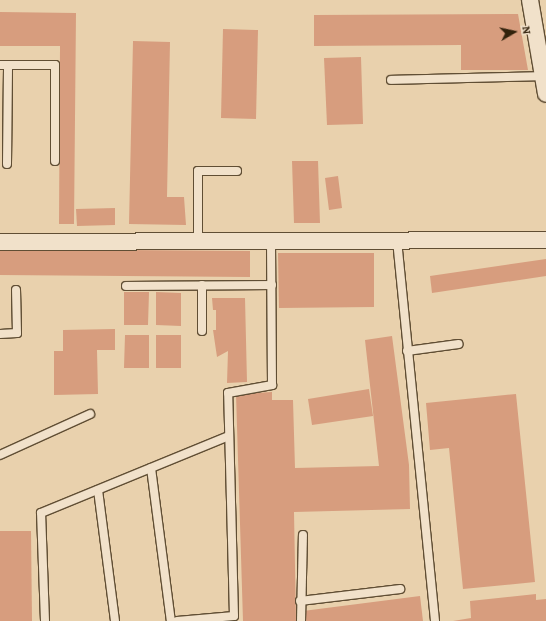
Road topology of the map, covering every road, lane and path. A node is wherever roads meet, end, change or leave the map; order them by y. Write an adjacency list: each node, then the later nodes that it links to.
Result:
1 (530, 0): 3 (street)
2 (4, 65): 6 (lane); 7 (lane)
3 (543, 76): 4 (lane); 5 (street)
4 (391, 80)
5 (546, 94)
6 (55, 161)
7 (8, 164)
8 (237, 171): 12 (lane)
9 (271, 240): 10 (street); 12 (street); 15 (lane)
10 (397, 240): 11 (street); 21 (lane)
11 (546, 240)
12 (198, 241): 13 (street)
13 (0, 242)
14 (202, 285): 15 (lane); 16 (lane); 18 (lane)
15 (272, 285): 23 (lane)
16 (126, 286)
17 (16, 290): 19 (lane)
18 (202, 330)
19 (0, 334)
20 (459, 344): 21 (lane)
21 (407, 351): 35 (lane)
22 (90, 414): 24 (lane)
23 (229, 436): 25 (lane); 33 (lane)
24 (0, 456)
25 (151, 468): 26 (lane); 32 (lane)
26 (98, 490): 30 (lane); 31 (lane)
27 (303, 535): 29 (lane)
28 (400, 589): 29 (lane)
29 (300, 601): 34 (lane)
30 (45, 621)
31 (115, 621)
32 (171, 621)
33 (177, 621)
34 (301, 621)
35 (435, 621)

